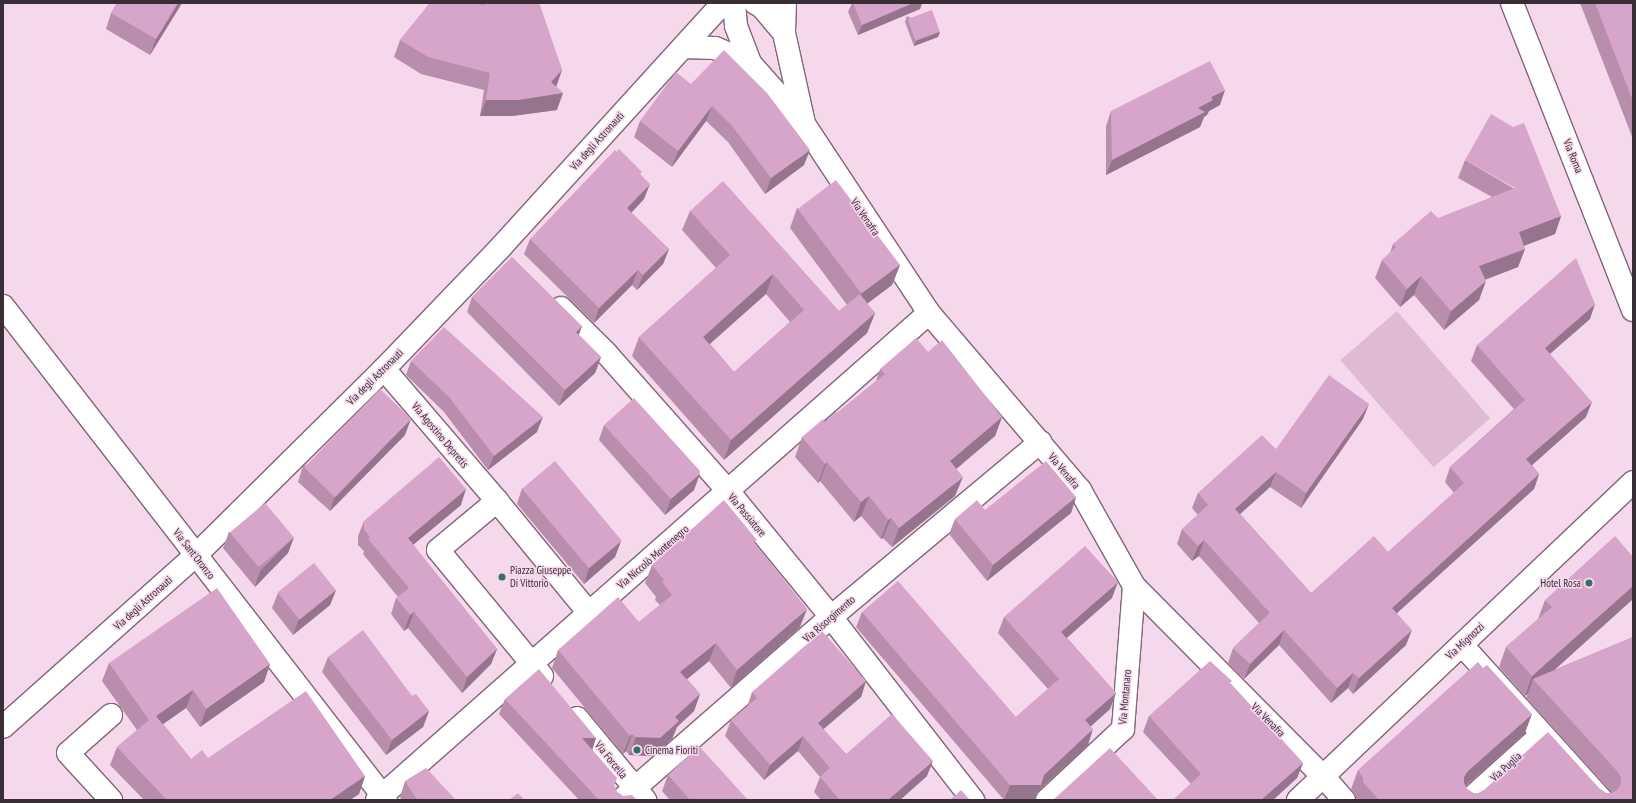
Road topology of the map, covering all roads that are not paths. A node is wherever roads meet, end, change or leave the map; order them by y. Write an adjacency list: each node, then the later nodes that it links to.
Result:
1 (723, 3): 7 (street, Via degli Astronauti)
2 (734, 3): 8 (street, Via Venafra)
3 (755, 3): 6 (street, Via Venafra)
4 (785, 3): 6 (street, Via Venafra)
5 (1512, 3): 14 (street, Via Roma)
6 (784, 33): 9 (street, Via Venafra)
7 (683, 48): 8 (street, Via Venafra); 10 (street, Via degli Astronauti)
8 (750, 63): 9 (street, Via Venafra)
9 (804, 124): 15 (street, Via Venafra)
10 (500, 248): 11 (street); 16 (street, Via degli Astronauti)
11 (517, 264)
12 (545, 292): 19 (street, Via Passiatore)
13 (3, 306): 21 (street, Via Sant'Oronzo)
14 (1633, 310)
15 (929, 313): 17 (street, Via Venafra); 19 (street, Via Niccolò Montenegro)
16 (384, 369): 20 (street, Via Agostino Depretis); 21 (street, Via degli Astronauti)
17 (1040, 442): 22 (street, Via Venafra); 24 (street, Via Risorgimento)
18 (1633, 482): 25 (street, Via Mignozzi)
19 (728, 491): 23 (street, Via Niccolò Montenegro); 24 (street, Via Passiatore)
20 (497, 501): 23 (street); 26 (street)
21 (195, 556): 28 (street, Via degli Astronauti); 32 (street, Via Sant'Oronzo)
22 (1134, 586): 30 (street, Via Venafra); 35 (street, Via Montanaro)
23 (589, 613): 26 (street, Via Niccolò Montenegro)
24 (831, 617): 31 (street, Via Risorgimento); 34 (street, Via Passiatore)
25 (1462, 645): 29 (street); 30 (street, Via Mignozzi)
26 (532, 664): 31 (street, Via Forcella); 32 (street, Via Niccolò Montenegro)
27 (111, 715): 33 (street)
28 (3, 727)
29 (1542, 734): 38 (street, Via Puglia); 39 (street)
30 (1323, 776): 36 (street, Via Mignozzi); 37 (street, Via Venafra)
31 (633, 796)
32 (382, 799)
33 (112, 800)
34 (973, 800)
35 (1047, 800)
36 (1298, 800)
37 (1344, 800)
38 (1469, 800)
39 (1602, 800)

